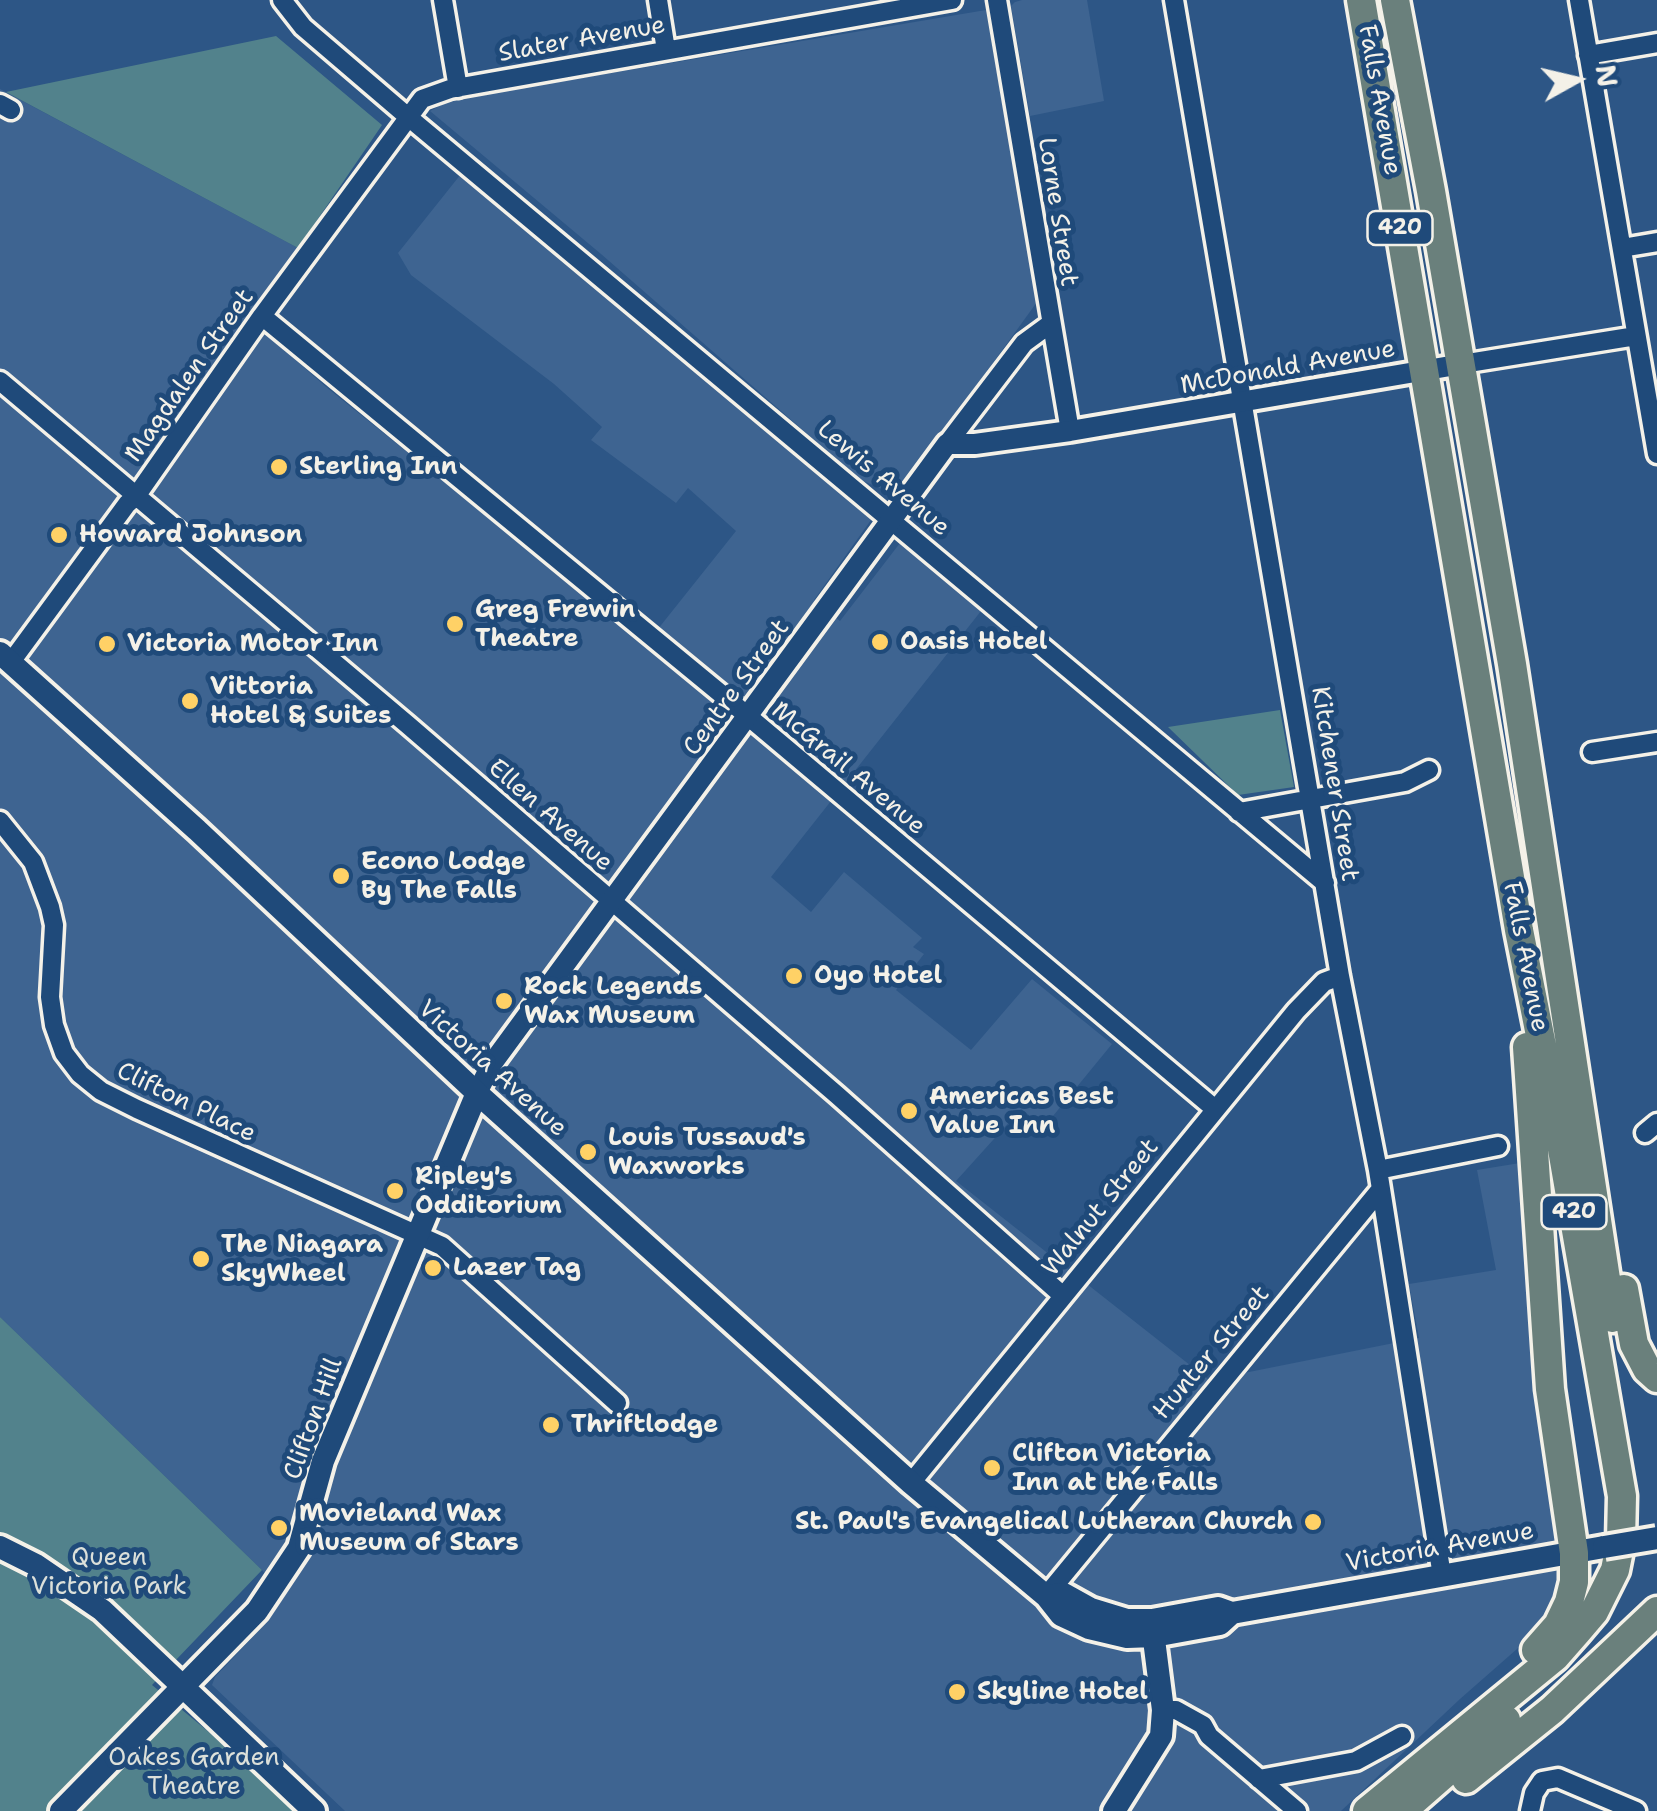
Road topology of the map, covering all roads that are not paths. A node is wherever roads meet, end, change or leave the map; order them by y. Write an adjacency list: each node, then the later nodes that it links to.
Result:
1 (282, 0): 14 (street, Lewis Avenue)
2 (443, 0): 13 (street)
3 (658, 0): 11 (street)
4 (952, 0): 11 (street, Slater Avenue)
5 (997, 0): 18 (street, Lorne Street)
6 (1174, 0): 23 (street, Kitchener Street)
7 (1362, 0): 21 (highway, Falls Avenue / 420)
8 (1395, 0): 20 (highway, Falls Avenue / 420)
9 (1579, 0): 12 (street)
10 (1657, 44): 12 (street)
11 (666, 50): 13 (street, Slater Avenue)
12 (1588, 56): 16 (street)
13 (458, 88): 14 (street, Slater Avenue)
14 (407, 116): 17 (street, Magdalen Street); 28 (street, Lewis Avenue)
15 (1657, 242): 16 (street)
16 (1622, 248): 19 (street)
17 (262, 316): 27 (street, Magdalen Street); 30 (street, McGrail Avenue)
18 (1050, 324): 24 (street, Lorne Street); 25 (street, Centre Street)
19 (1636, 336): 20 (street, McDonald Avenue); 26 (street)
20 (1462, 364): 21 (street, McDonald Avenue); 42 (highway, Falls Avenue / 420)
21 (1424, 370): 23 (street, McDonald Avenue); 39 (highway, Falls Avenue / 420)
22 (0, 381): 27 (street, Ellen Avenue)
23 (1244, 401): 24 (street, McDonald Avenue); 34 (street, Kitchener Street)
24 (1070, 431): 25 (street, McDonald Avenue)
25 (947, 444): 28 (street, Centre Street)
26 (1656, 446)
27 (137, 495): 29 (street, Magdalen Street); 38 (street, Ellen Avenue)
28 (892, 520): 30 (street, Centre Street); 35 (street, Lewis Avenue)
29 (5, 657): 41 (main road, Victoria Avenue)
30 (747, 716): 38 (street, Centre Street); 43 (street, McGrail Avenue)
31 (1657, 742): 32 (street)
32 (1592, 752)
33 (1429, 770): 34 (street)
34 (1311, 798): 35 (street); 37 (street, Kitchener Street)
35 (1239, 812): 37 (street, Lewis Avenue)
36 (0, 821): 47 (street, Clifton Place)
37 (1325, 883): 40 (street, Kitchener Street)
38 (610, 902): 41 (street, Centre Street); 48 (street, Ellen Avenue)
39 (1519, 930): 54 (highway); 69 (highway, Falls Avenue / 420)
40 (1340, 976): 43 (street, Walnut Street); 45 (street, Kitchener Street)
41 (477, 1093): 47 (main road, Clifton Hill); 51 (main road, Victoria Avenue)
42 (1576, 1094): 49 (highway); 70 (highway, Falls Avenue / 420)
43 (1215, 1109): 48 (street, Walnut Street)
44 (1498, 1146): 45 (street)
45 (1378, 1170): 46 (street, Kitchener Street)
46 (1380, 1190): 55 (street, Kitchener Street); 56 (street, Hunter Street)
47 (416, 1232): 50 (street, Clifton Place); 59 (main road, Clifton Hill)
48 (1062, 1295): 51 (street, Walnut Street)
49 (1657, 1378)
50 (617, 1404)
51 (911, 1483): 56 (main road, Victoria Avenue)
52 (1657, 1538): 54 (main road, Victoria Avenue, bridge)
53 (0, 1547): 59 (main road)
54 (1574, 1553): 55 (main road, Victoria Avenue); 68 (highway)
55 (1442, 1576): 58 (main road, Victoria Avenue)
56 (1046, 1596): 58 (main road, Victoria Avenue)
57 (1657, 1611): 71 (highway)
58 (1153, 1628): 60 (main road)
59 (185, 1686): 64 (main road, Clifton Hill); 65 (main road)
60 (1163, 1710): 62 (street); 66 (main road)
61 (1402, 1736): 62 (street)
62 (1259, 1779): 67 (street)
63 (1532, 1802): 72 (street)
64 (62, 1811)
65 (314, 1811)
66 (1114, 1811)
67 (1297, 1811)
68 (1358, 1811)
69 (1367, 1811)
70 (1402, 1811)
71 (1426, 1811)
72 (1636, 1811)

